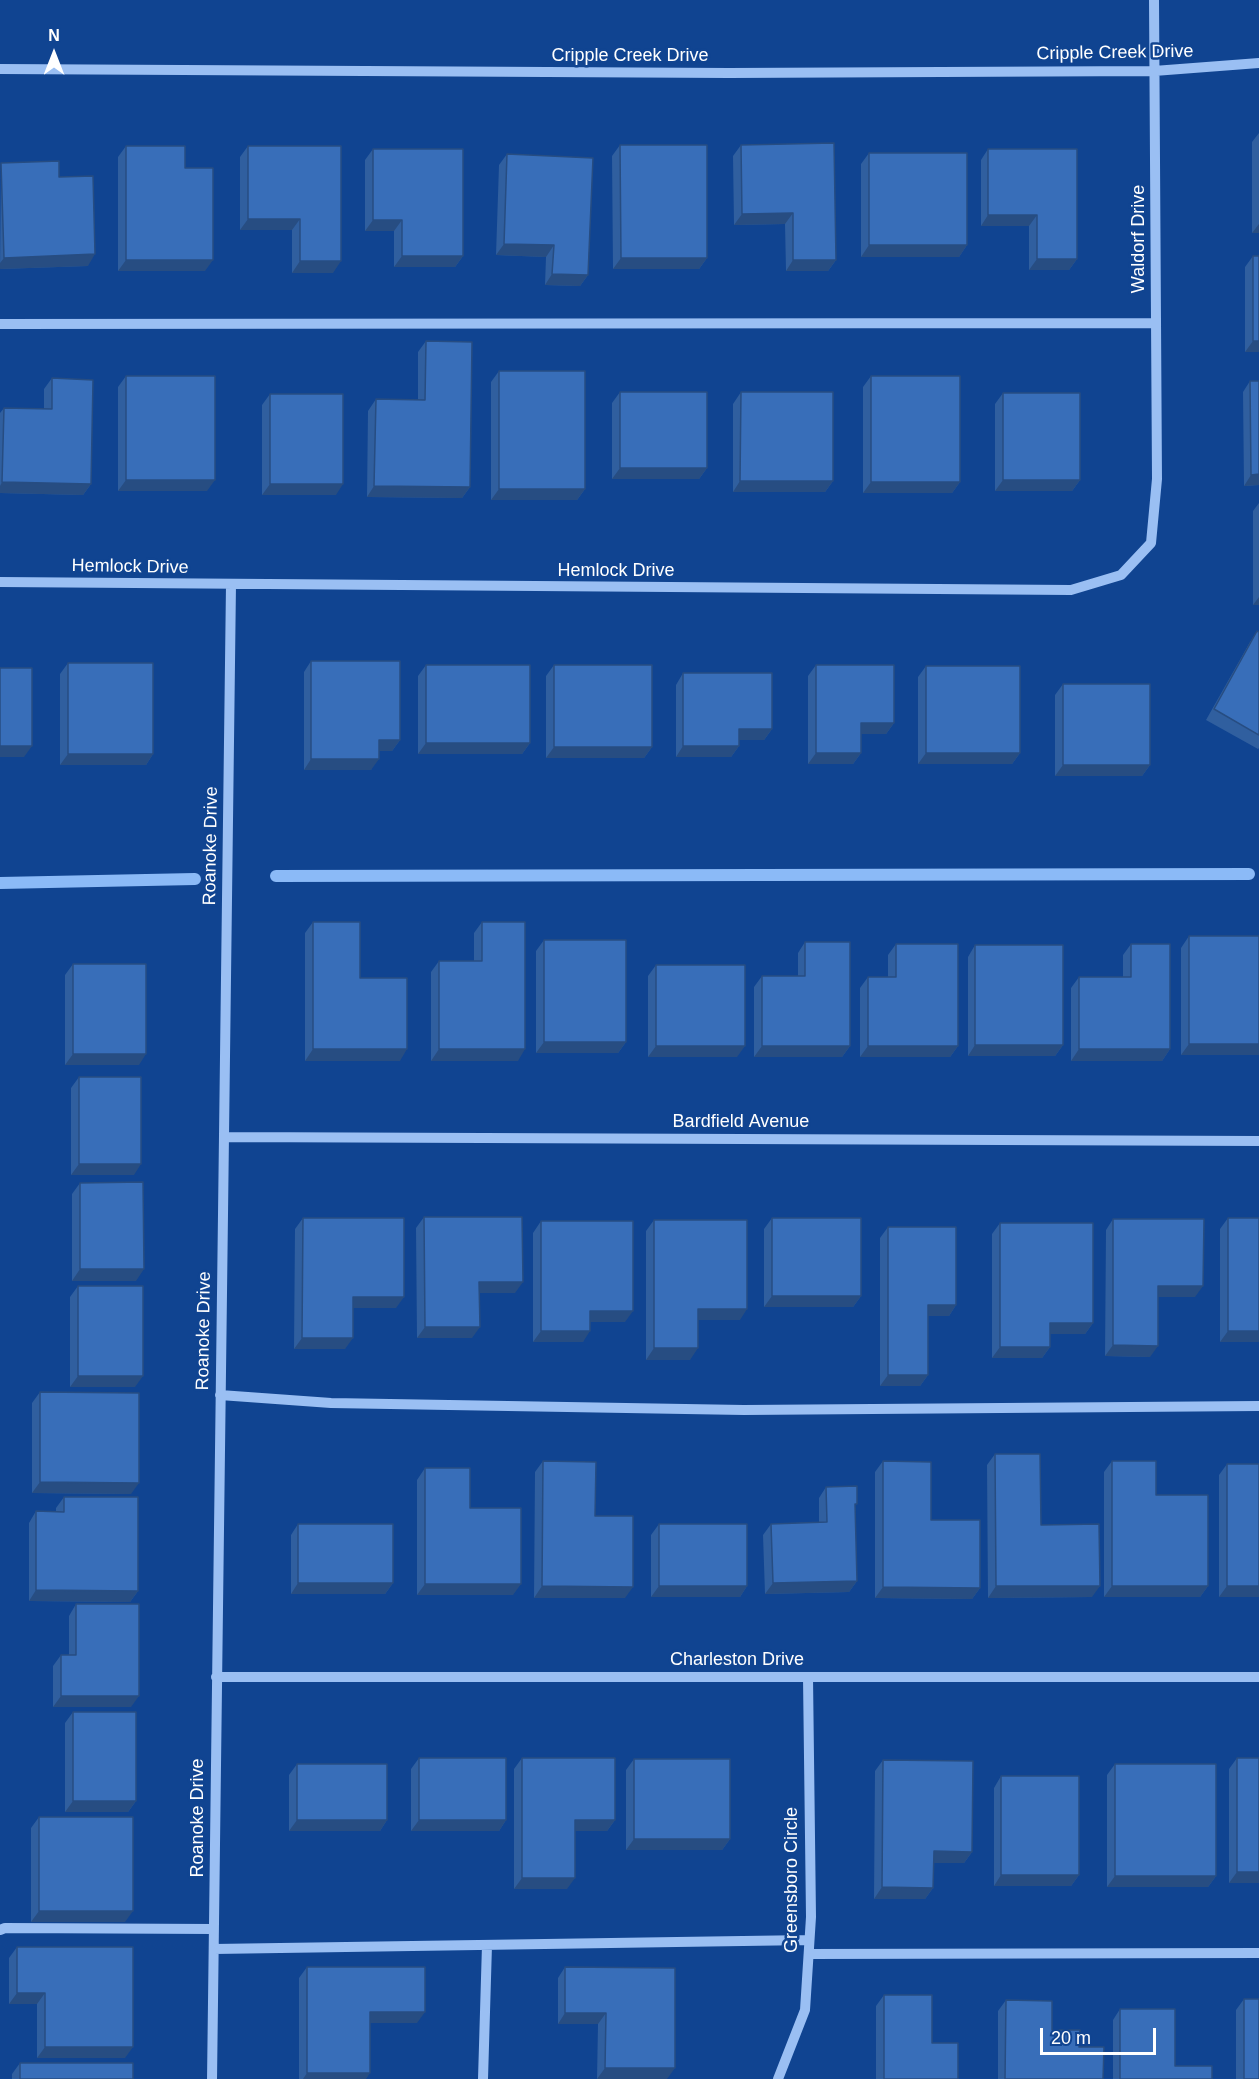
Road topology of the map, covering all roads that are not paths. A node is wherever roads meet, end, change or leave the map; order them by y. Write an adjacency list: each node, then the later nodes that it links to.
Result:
1 (1154, 0): 4 (street, Waldorf Drive)
2 (1259, 63): 4 (street, Cripple Creek Drive)
3 (0, 69): 4 (street, Cripple Creek Drive)
4 (1154, 71): 5 (street, Waldorf Drive)
5 (1156, 323): 6 (street); 7 (street, Waldorf Drive)
6 (0, 324)
7 (1157, 479): 9 (street, Hemlock Drive)
8 (0, 582): 9 (street, Hemlock Drive)
9 (231, 584): 10 (street, Roanoke Drive)
10 (224, 1137): 11 (street, Bardfield Avenue); 12 (street, Roanoke Drive)
11 (1259, 1141)
12 (220, 1395): 13 (street); 14 (street, Roanoke Drive)
13 (1259, 1406)
14 (216, 1677): 15 (street, Charleston Drive); 17 (street, Roanoke Drive)
15 (808, 1677): 16 (street, Charleston Drive); 19 (street, Greensboro Circle)
16 (1259, 1677)
17 (214, 1929): 18 (street); 21 (street, Roanoke Drive)
18 (0, 1930)
19 (809, 1940): 20 (street); 23 (street, Greensboro Circle)
20 (487, 1945): 21 (street); 25 (street)
21 (214, 1949): 24 (street, Roanoke Drive)
22 (1259, 1953): 23 (street)
23 (809, 1954): 26 (street, Greensboro Circle)
24 (212, 2079)
25 (483, 2079)
26 (778, 2079)

